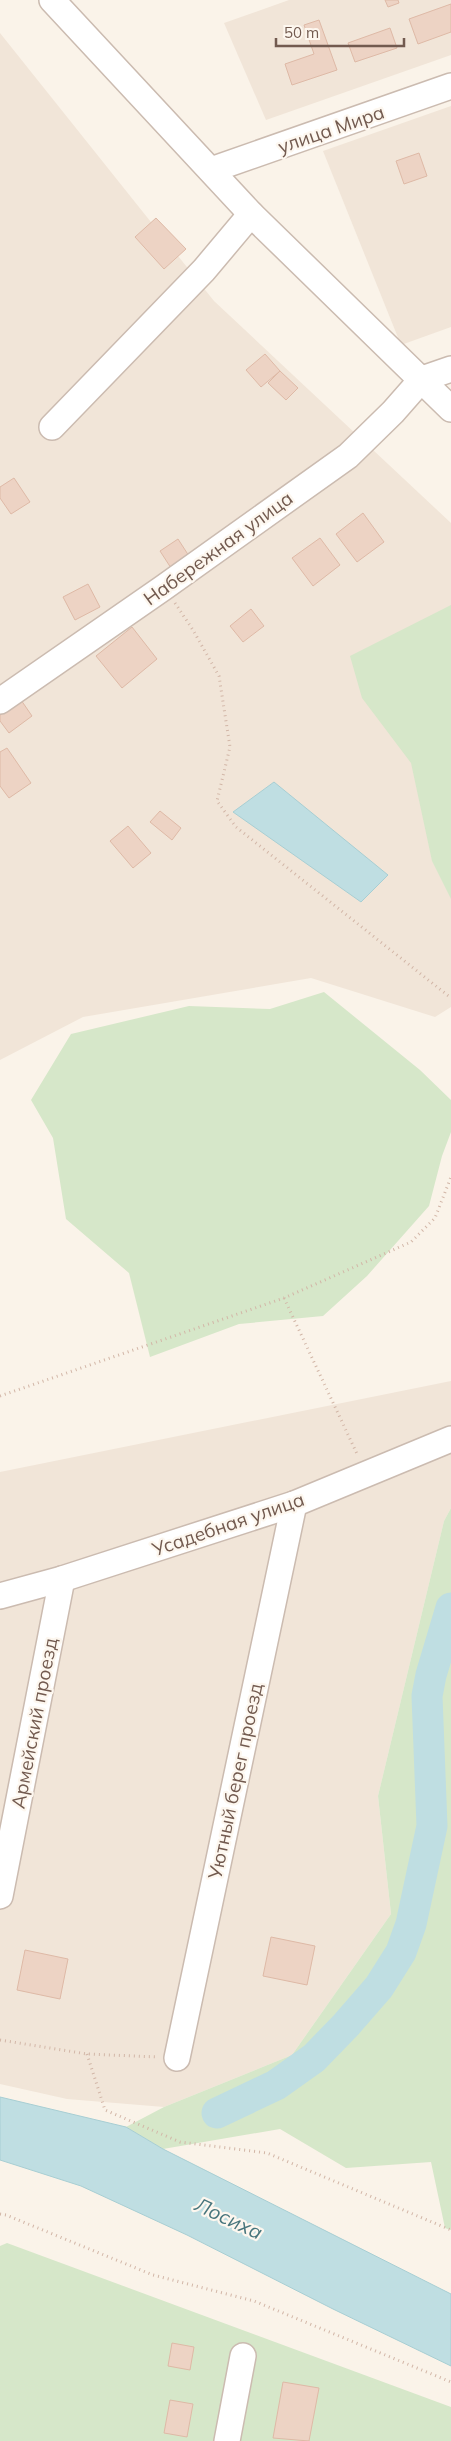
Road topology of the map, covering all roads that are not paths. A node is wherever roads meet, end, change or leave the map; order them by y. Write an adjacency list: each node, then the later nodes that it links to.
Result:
1 (52, 0): 3 (street)
2 (451, 86): 3 (street, улица Мира)
3 (211, 170): 4 (street)
4 (251, 214): 6 (street); 8 (street)
5 (451, 368): 6 (street)
6 (422, 379): 7 (street); 9 (street, Набережная улица)
7 (451, 409)
8 (52, 427)
9 (0, 701)
10 (451, 1439): 11 (street, Усадебная улица)
11 (294, 1504): 12 (street, Усадебная улица); 15 (street, Уютный берег проезд)
12 (62, 1579): 13 (street, Усадебная улица); 14 (street, Армейский проезд)
13 (0, 1596)
14 (0, 1896)
15 (177, 2058)
16 (243, 2356): 17 (street)
17 (227, 2441)

